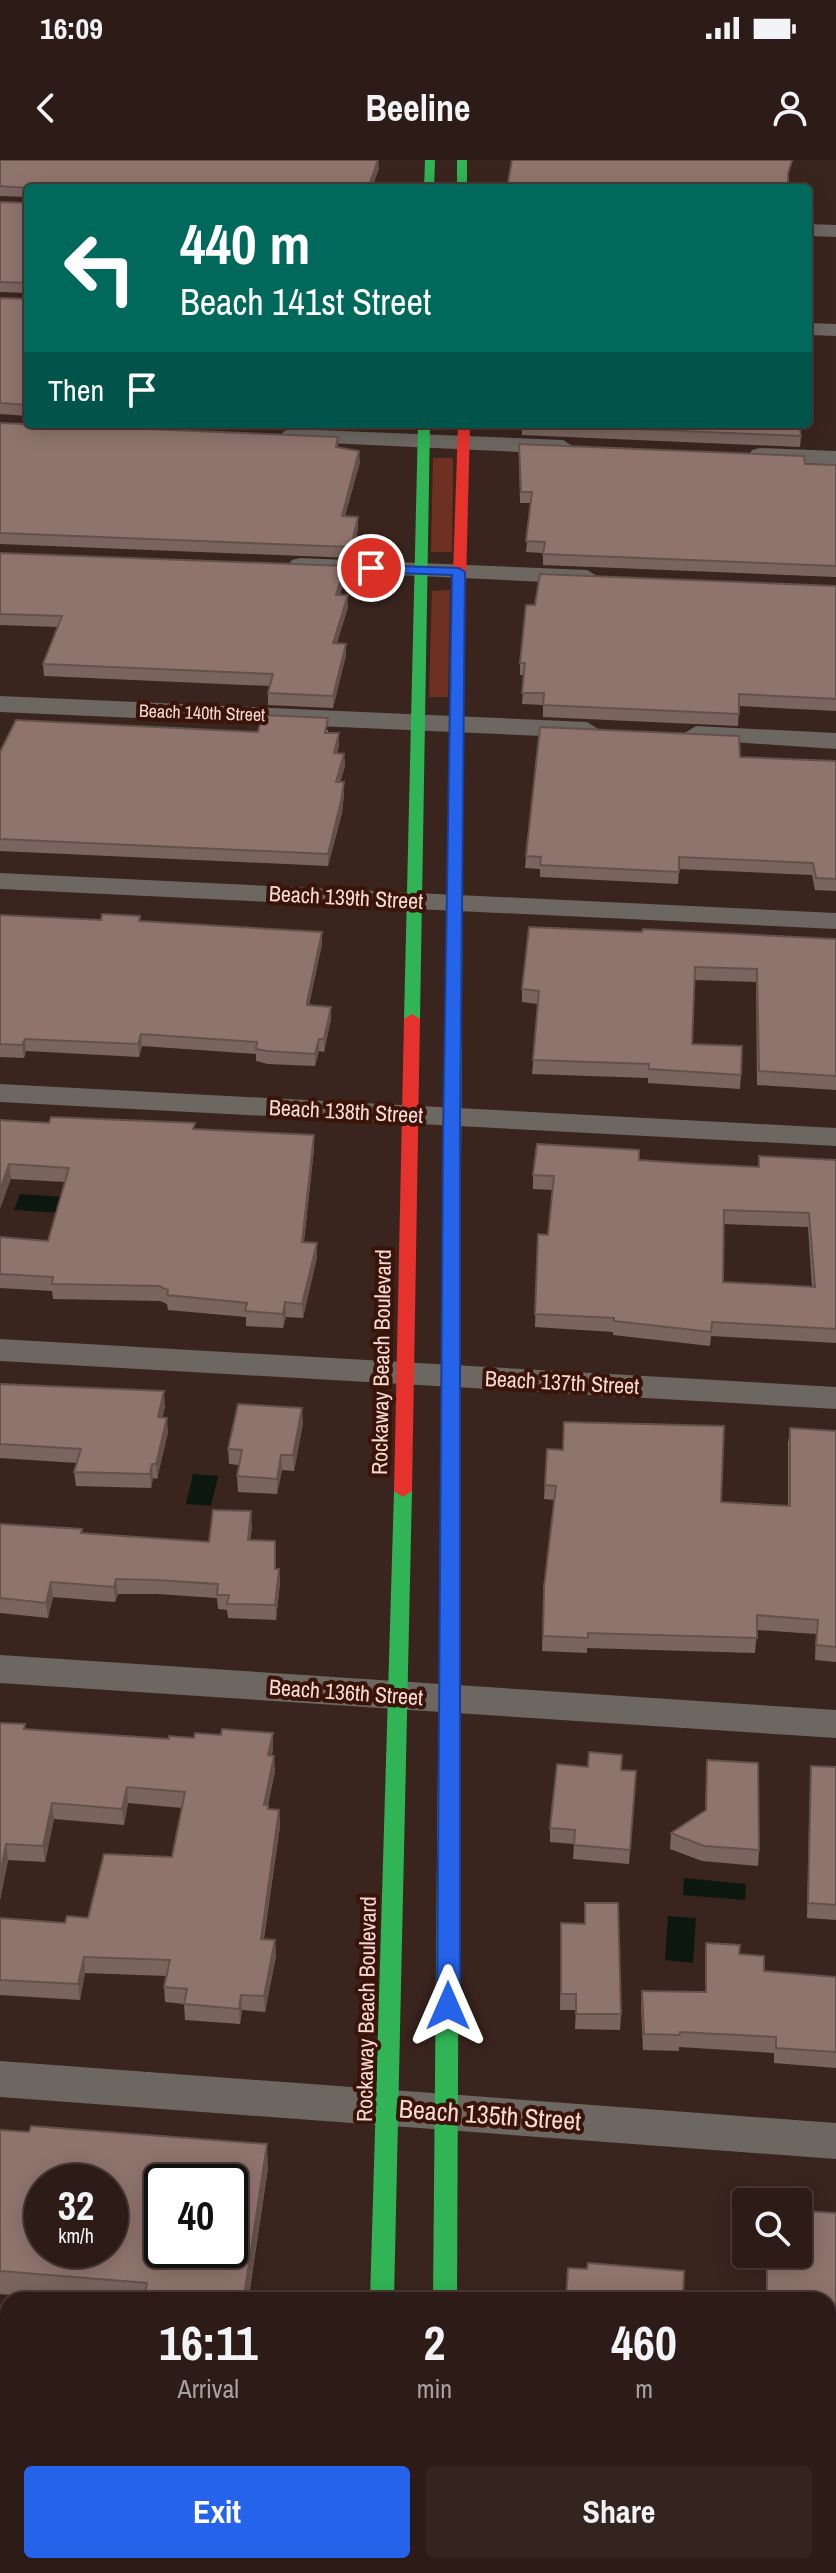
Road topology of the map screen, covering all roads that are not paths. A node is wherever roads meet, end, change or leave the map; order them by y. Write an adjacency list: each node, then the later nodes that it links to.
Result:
1 (430, 160): 3 (street)
2 (462, 160): 4 (street)
3 (429, 184)
4 (462, 184)
5 (812, 230): 6 (street)
6 (836, 231)
7 (812, 329): 8 (street)
8 (836, 330)
9 (396, 428): 10 (street)
10 (424, 431): 11 (street); 12 (street); 17 (street, Rockaway Beach Boulevard)
11 (464, 432): 13 (street); 18 (street)
12 (268, 435)
13 (584, 440)
14 (836, 442): 15 (street)
15 (836, 458)
16 (278, 565): 17 (street)
17 (422, 570): 18 (street); 21 (street, Rockaway Beach Boulevard)
18 (459, 572): 19 (street); 22 (street)
19 (606, 578)
20 (0, 704): 21 (street, Beach 140th Street)
21 (420, 722): 22 (street, Beach 140th Street); 27 (street, Rockaway Beach Boulevard)
22 (457, 724): 23 (street, Beach 140th Street); 28 (street)
23 (617, 731)
24 (664, 733): 25 (street)
25 (836, 741)
26 (0, 881): 27 (street, Beach 139th Street)
27 (417, 901): 28 (street, Beach 139th Street); 31 (street, Rockaway Beach Boulevard)
28 (456, 903): 29 (street, Beach 139th Street); 32 (street)
29 (836, 921)
30 (0, 1093): 31 (street, Beach 138th Street)
31 (409, 1114): 32 (street, Beach 138th Street); 35 (street, Rockaway Beach Boulevard)
32 (452, 1117): 33 (street, Beach 138th Street); 36 (street)
33 (836, 1137)
34 (0, 1350): 35 (street, Beach 137th Street)
35 (406, 1373): 36 (street, Beach 137th Street); 39 (street, Rockaway Beach Boulevard)
36 (452, 1375): 37 (street, Beach 137th Street); 40 (street)
37 (836, 1398)
38 (0, 1669): 39 (street, Beach 136th Street)
39 (397, 1695): 40 (street, Beach 136th Street); 43 (street, Rockaway Beach Boulevard)
40 (450, 1698): 41 (street, Beach 136th Street); 44 (street)
41 (836, 1724)
42 (0, 2079): 43 (street, Beach 135th Street)
43 (389, 2108): 44 (street, Beach 135th Street); 46 (street, Rockaway Beach Boulevard)
44 (448, 2112): 45 (street, Beach 135th Street); 47 (street)
45 (836, 2141)
46 (382, 2292)
47 (445, 2292)

